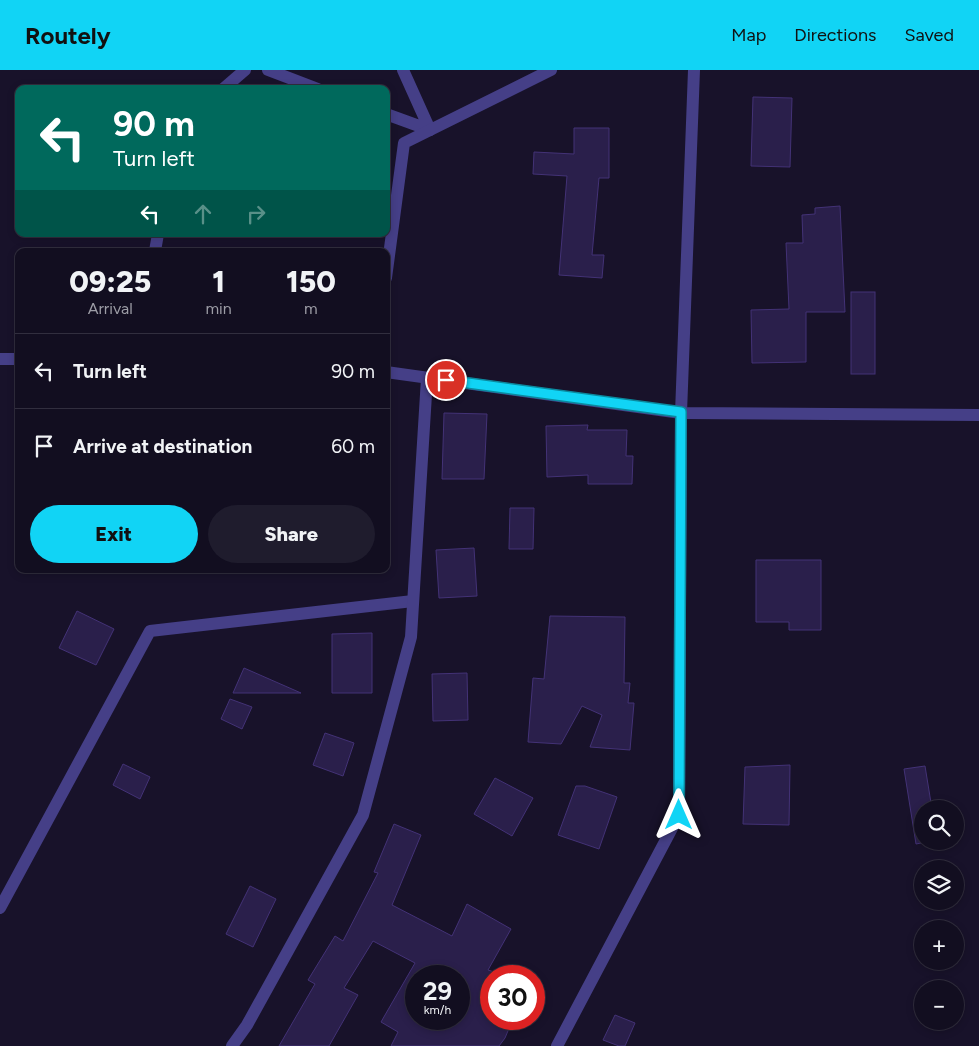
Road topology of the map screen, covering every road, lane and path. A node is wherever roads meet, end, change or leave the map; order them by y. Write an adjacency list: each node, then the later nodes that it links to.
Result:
1 (245, 70): 6 (street)
2 (268, 70): 7 (street)
3 (403, 70): 9 (street)
4 (551, 70): 9 (street)
5 (694, 70): 15 (street)
6 (228, 85)
7 (307, 85)
8 (390, 115): 9 (street)
9 (430, 130): 10 (street)
10 (390, 248)
11 (0, 359): 12 (street)
12 (15, 359)
13 (390, 373): 14 (street)
14 (427, 378): 15 (street); 17 (street)
15 (681, 412): 16 (street); 20 (street)
16 (979, 415)
17 (413, 601): 18 (street); 19 (street)
18 (0, 908)
19 (232, 1046)
20 (557, 1046)

